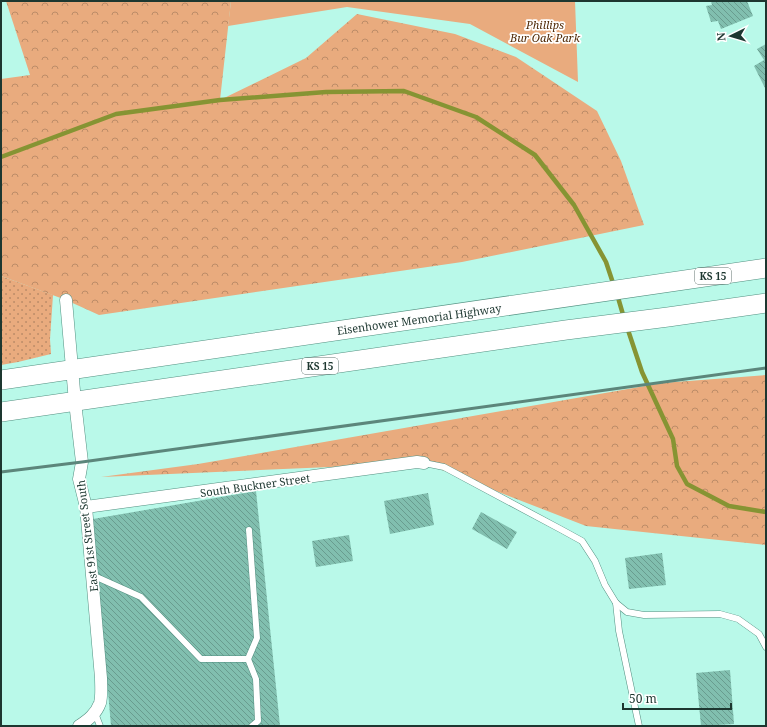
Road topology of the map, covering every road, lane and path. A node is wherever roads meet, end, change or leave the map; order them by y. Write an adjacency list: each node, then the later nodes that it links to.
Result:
1 (766, 268): 4 (main road, Eisenhower Memorial Highway / KS 15)
2 (66, 300): 4 (street, East 91st Street South)
3 (766, 303): 6 (main road, KS 15)
4 (72, 370): 5 (main road, KS 15); 6 (street, East 91st Street South)
5 (1, 380)
6 (75, 402): 7 (main road, KS 15); 9 (street, East 91st Street South)
7 (1, 412)
8 (424, 463): 9 (street, South Buckner Street); 12 (lane)
9 (86, 507): 11 (street, East 91st Street South)
10 (250, 530): 14 (lane)
11 (92, 575): 14 (lane); 15 (street, East 91st Street South)
12 (616, 603): 13 (lane); 19 (lane)
13 (766, 647)
14 (248, 659): 18 (lane)
15 (95, 712): 16 (street); 17 (lane)
16 (79, 726)
17 (100, 726)
18 (252, 726)
19 (639, 726)

